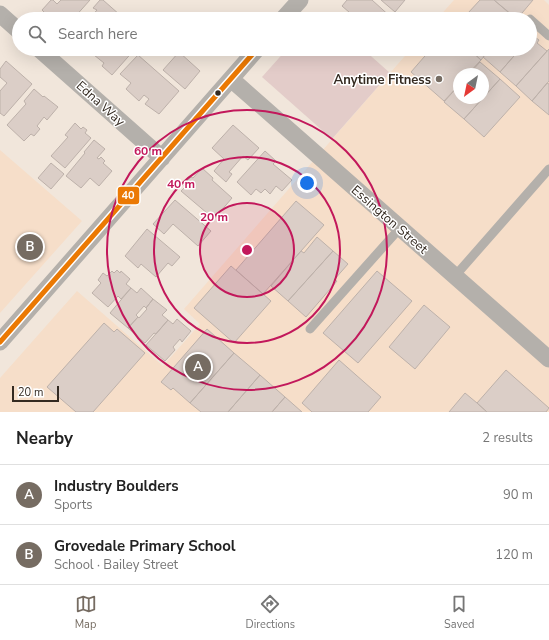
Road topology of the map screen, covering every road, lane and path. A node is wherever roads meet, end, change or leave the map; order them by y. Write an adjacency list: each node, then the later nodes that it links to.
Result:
1 (300, 0): 2 (street)
2 (290, 12)
3 (0, 14): 4 (street)
4 (12, 25)
5 (537, 26): 6 (lane)
6 (549, 36)
7 (47, 56): 10 (street, Edna Way)
8 (251, 56): 9 (street)
9 (231, 79): 10 (street); 12 (street, Essington Street)
10 (162, 158): 15 (street)
11 (549, 169): 13 (lane)
12 (400, 228): 13 (street, Essington Street); 14 (lane)
13 (455, 276): 16 (street, Essington Street)
14 (310, 329)
15 (0, 342)
16 (549, 359)

